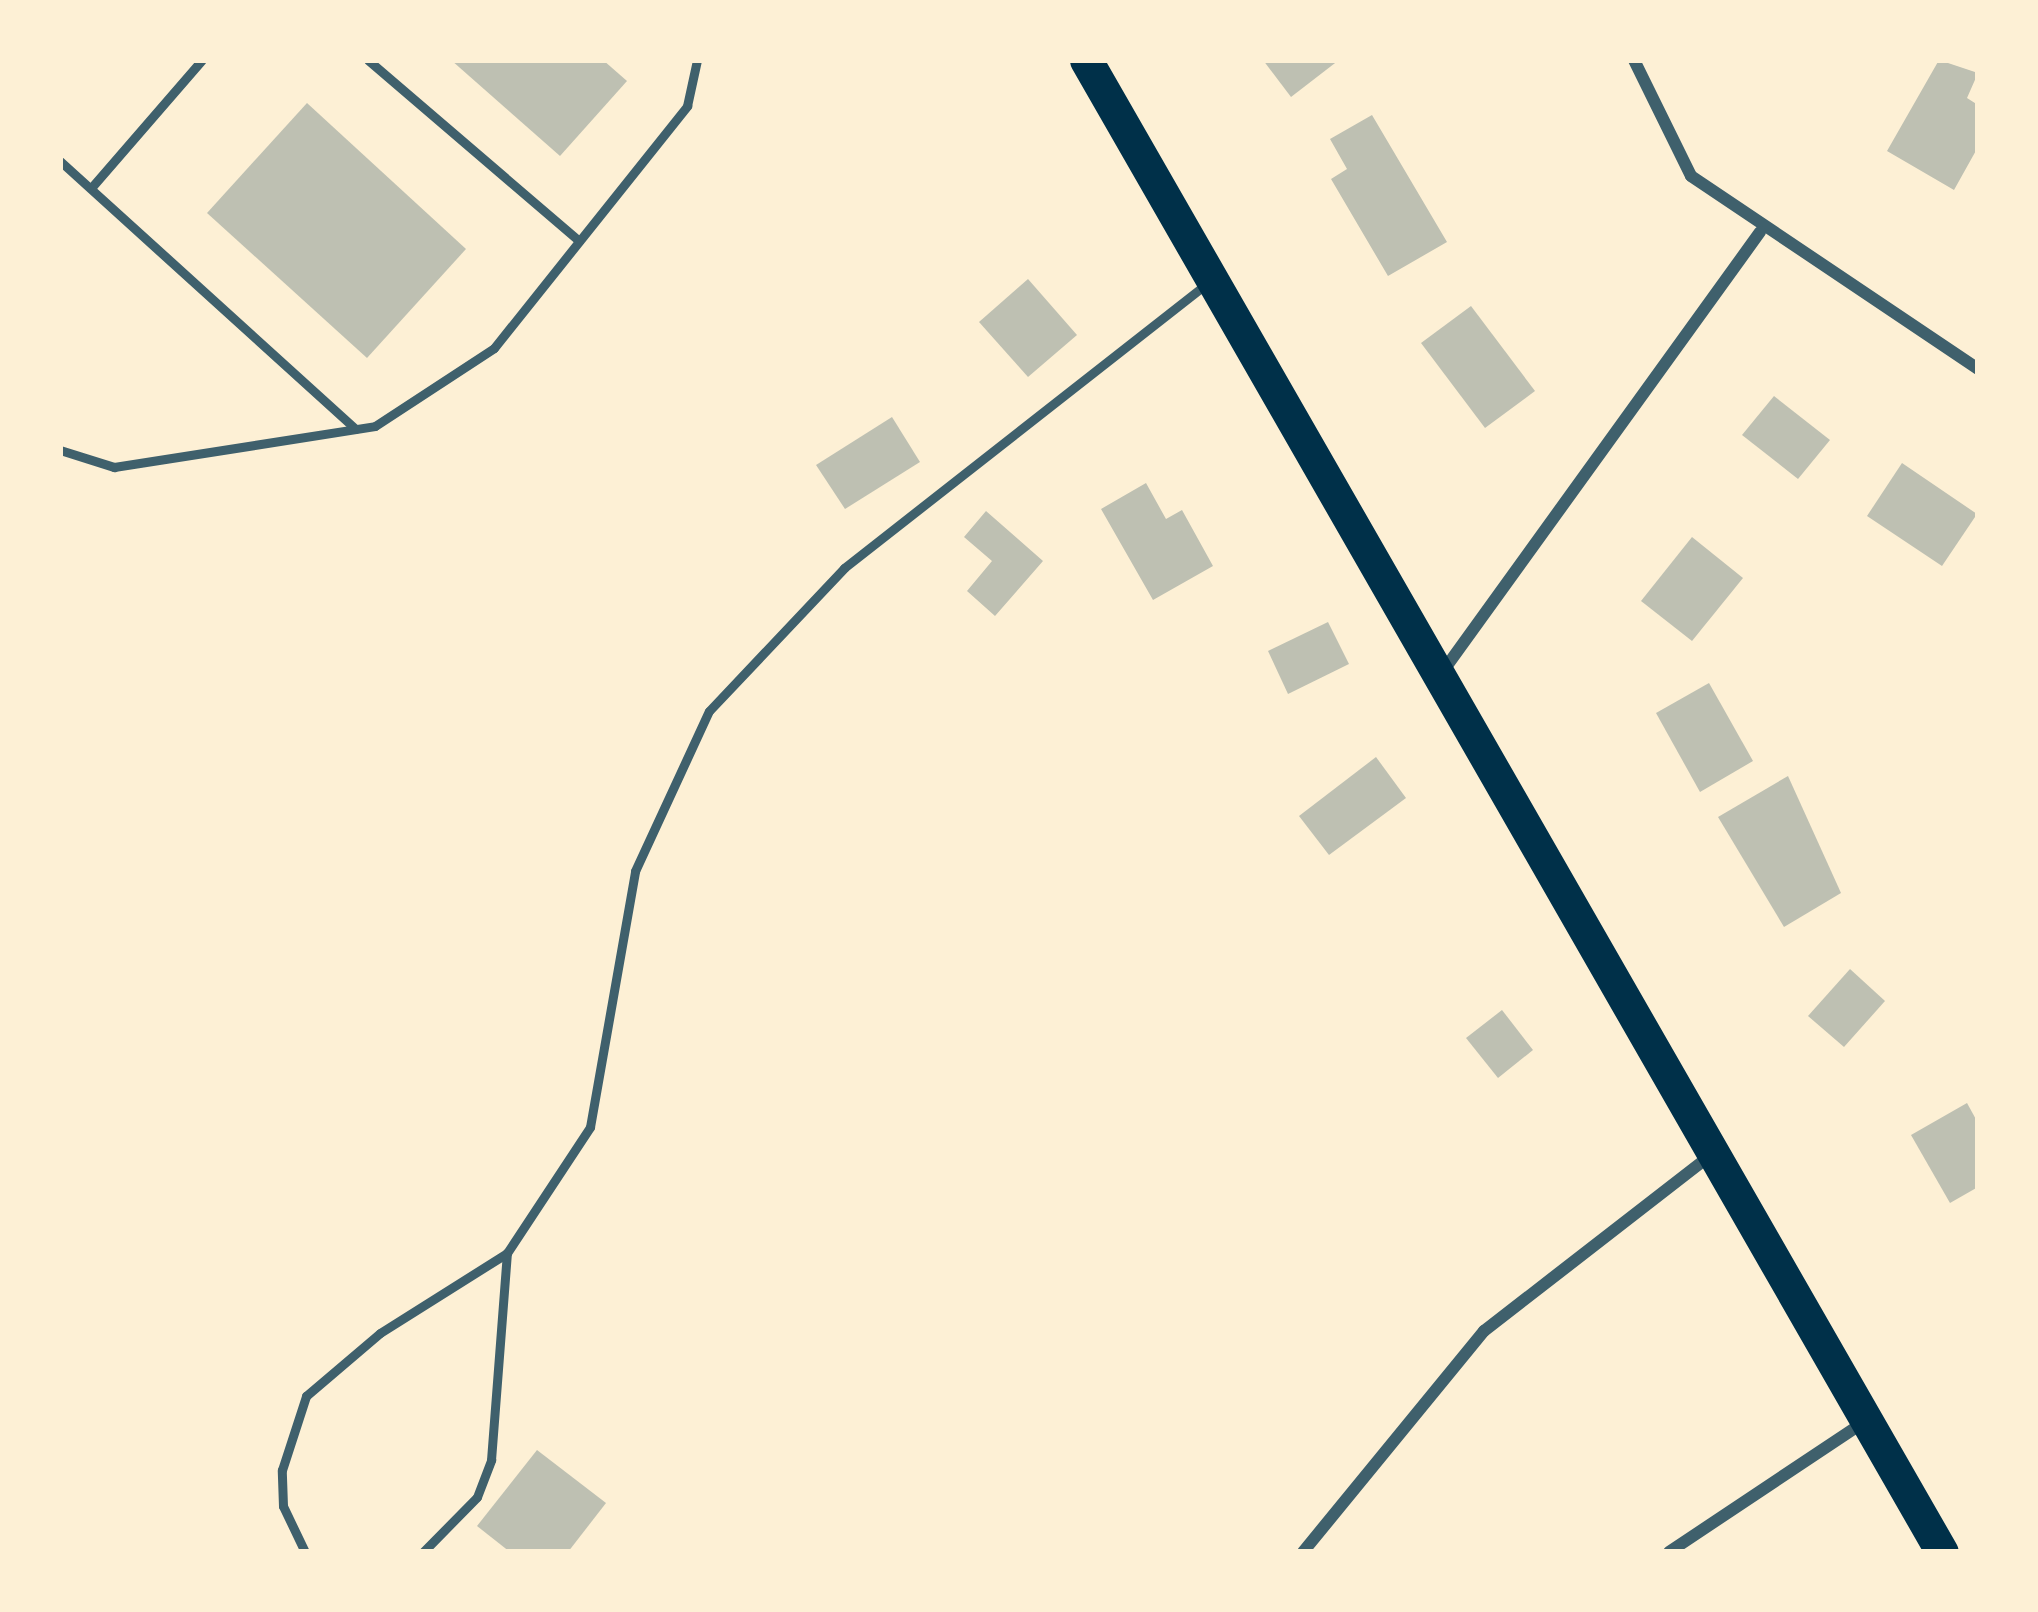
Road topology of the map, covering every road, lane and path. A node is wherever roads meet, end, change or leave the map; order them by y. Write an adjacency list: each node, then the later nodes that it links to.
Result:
1 (202, 60): 7 (lane)
2 (368, 60): 9 (lane)
3 (697, 60): 9 (lane)
4 (1086, 60): 10 (highway)
5 (1634, 60): 8 (street)
6 (60, 160): 7 (lane)
7 (91, 188): 12 (lane)
8 (1760, 232): 11 (street); 14 (street)
9 (579, 241): 12 (lane)
10 (1213, 279): 14 (highway); 16 (lane)
11 (1978, 369)
12 (356, 429): 13 (lane)
13 (60, 450)
14 (1438, 676): 15 (highway)
15 (1712, 1154): 17 (highway); 20 (street)
16 (507, 1253): 18 (lane); 19 (lane)
17 (1865, 1421): 21 (street); 22 (highway)
18 (305, 1552)
19 (423, 1552)
20 (1303, 1552)
21 (1670, 1552)
22 (1942, 1552)

